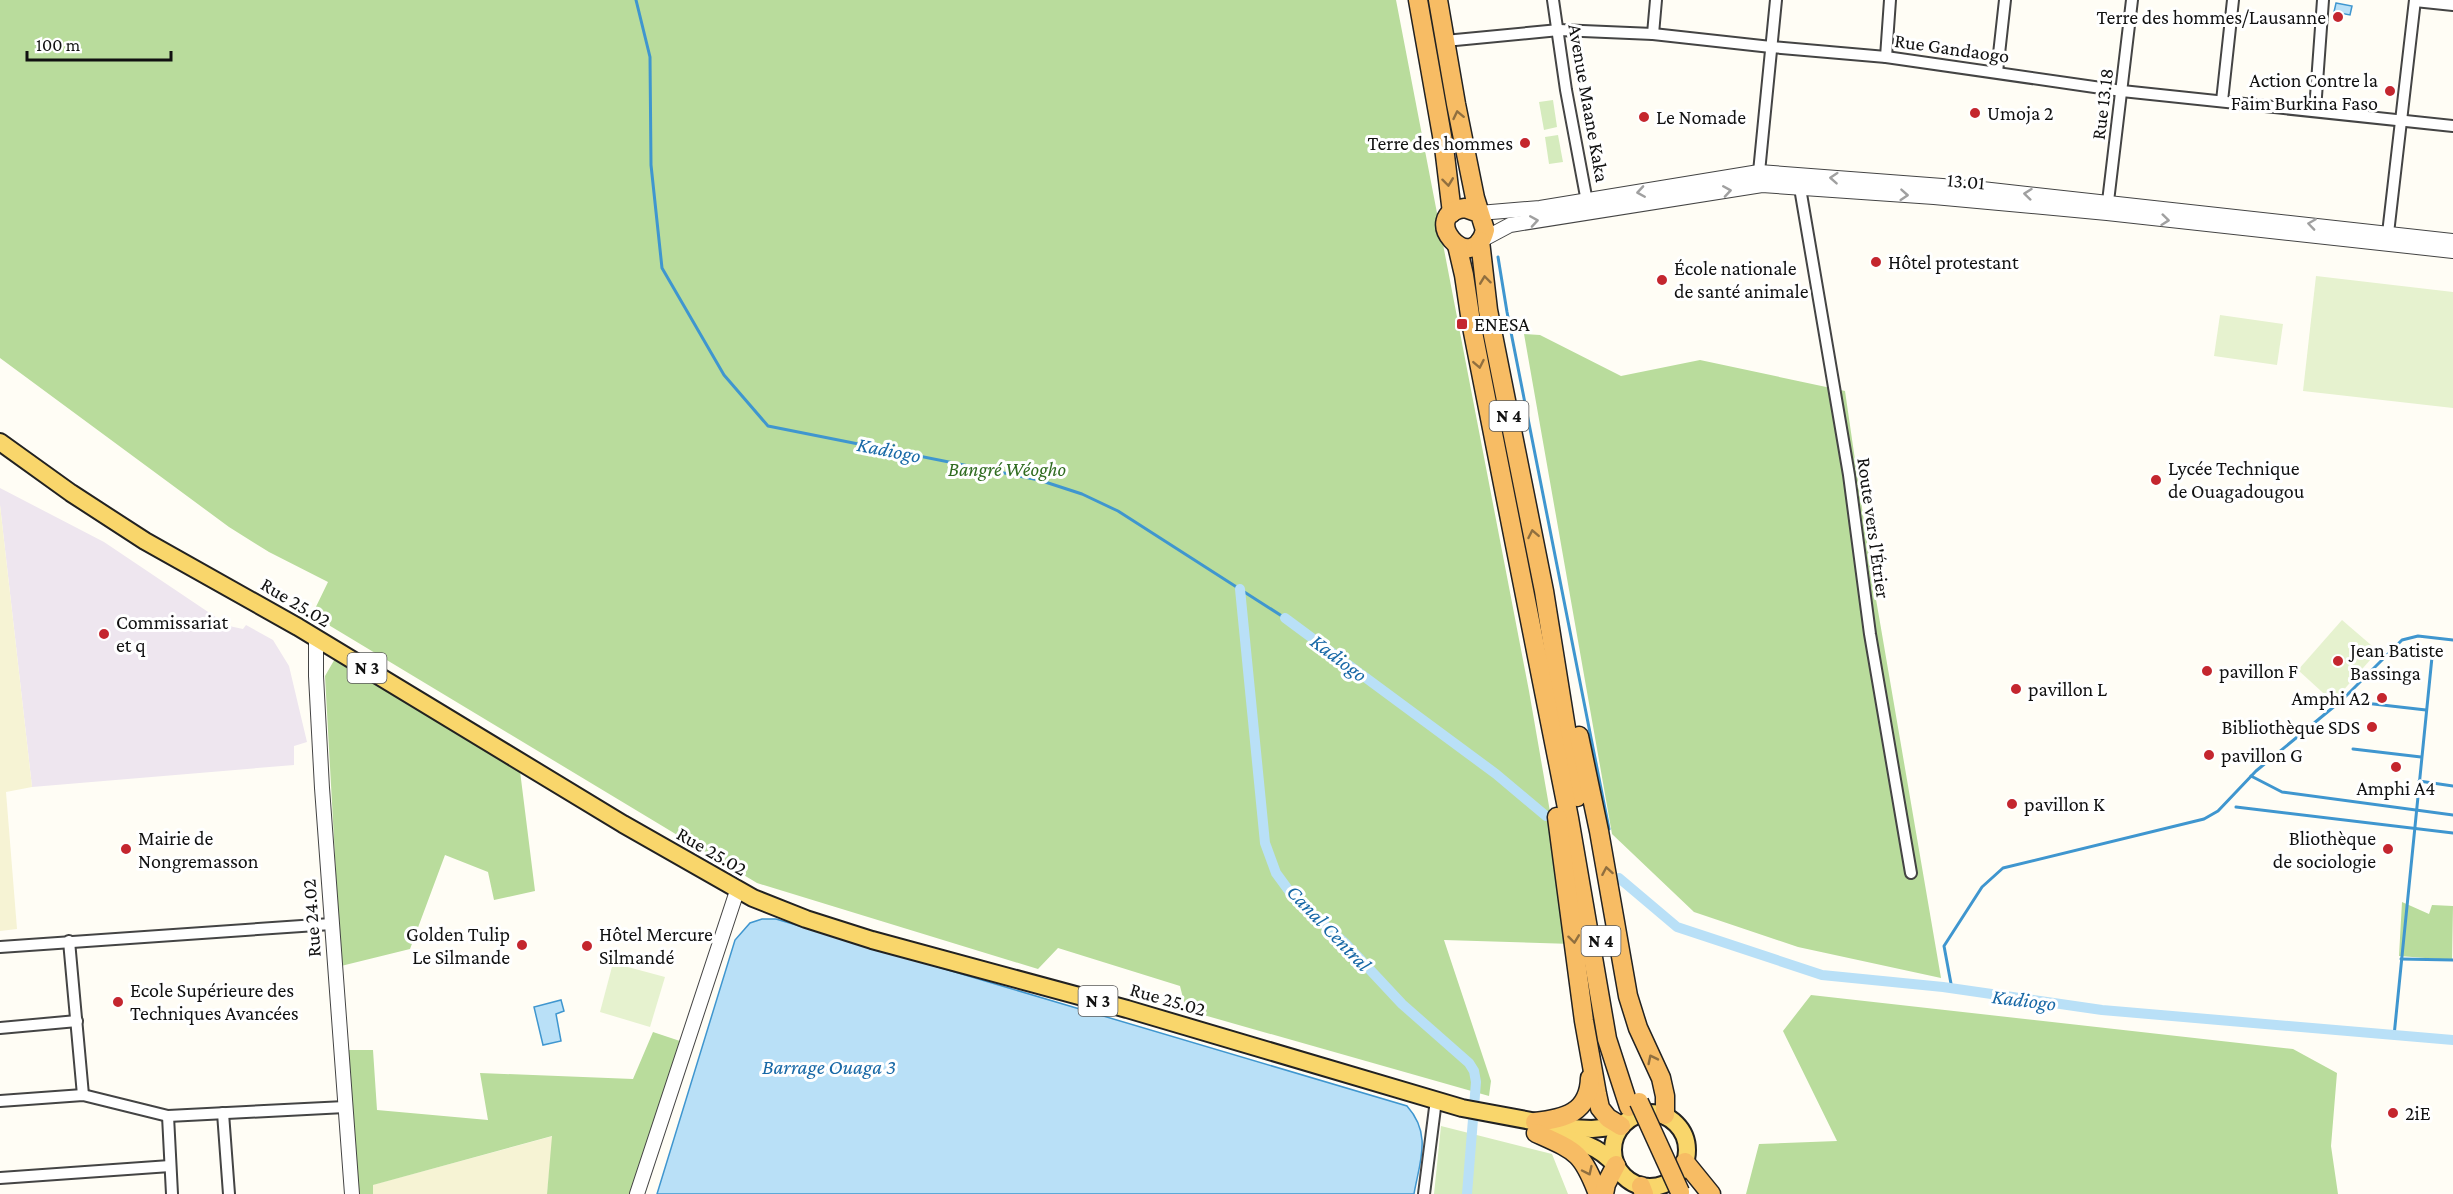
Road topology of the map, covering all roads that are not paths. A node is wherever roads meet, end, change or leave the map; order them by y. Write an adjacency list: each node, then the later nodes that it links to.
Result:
1 (1418, 0): 28 (highway, N 4, one-way to 28)
2 (1438, 0): 15 (highway, N 4)
3 (1553, 0): 13 (street, Avenue Maane Kaka)
4 (1656, 0): 14 (street)
5 (1776, 0): 16 (street)
6 (1890, 0): 17 (street)
7 (2005, 0): 18 (street)
8 (2132, 0): 19 (street, Rue 13.18)
9 (2233, 0): 20 (street)
10 (2323, 0): 21 (street)
11 (2415, 1): 12 (street); 22 (street)
12 (2453, 5)
13 (1559, 30): 14 (street, Rue Gandaogo); 15 (street, Rue Gandaogo); 26 (street, Avenue Maane Kaka)
14 (1653, 34): 16 (street, Rue Gandaogo)
15 (1445, 40): 29 (highway, N 4, one-way to 15)
16 (1771, 47): 17 (street, Rue Gandaogo); 24 (street)
17 (1886, 57): 18 (street, Rue Gandaogo)
18 (1997, 72): 19 (street, Rue Gandaogo)
19 (2122, 91): 20 (street, Rue Gandaogo); 27 (street, Rue 13.18)
20 (2222, 101): 21 (street, Rue Gandaogo)
21 (2314, 110): 22 (street, Rue Gandaogo)
22 (2400, 121): 23 (street, Rue Gandaogo); 30 (street)
23 (2453, 126)
24 (1760, 179): 25 (street, 13.01); 26 (street, 13.01); 27 (street, 13.01, one-way to 24)
25 (1800, 188): 27 (street, 13.01, one-way to 27); 39 (street, Route vers l'Étrier)
26 (1588, 206): 29 (street, 13.01); 31 (street, 13.01, one-way to 26)
27 (2107, 208): 30 (street, 13.01)
28 (1452, 213): 29 (highway); 33 (highway, N 4)
29 (1479, 213): 31 (highway, N 4)
30 (2387, 239): 32 (street, 13.01); 34 (street, 13.01)
31 (1480, 241): 33 (highway); 37 (highway, N 4, one-way to 31)
32 (2453, 241)
33 (1457, 245): 36 (highway, N 4, one-way to 36)
34 (2453, 251)
35 (0, 442): 38 (main road, Rue 25.02 / N 3)
36 (1523, 590): 46 (highway, one-way to 46); 50 (highway, N 4)
37 (1544, 591): 50 (highway, N 4); 53 (highway, one-way to 37)
38 (316, 639): 40 (main road, Rue 25.02 / N 3); 41 (street, Rue 24.02)
39 (1911, 873)
40 (737, 891): 48 (main road, Rue 25.02 / N 3); 65 (street)
41 (331, 924): 42 (street); 51 (street, Rue 24.02)
42 (69, 941): 43 (street); 44 (street)
43 (0, 947)
44 (77, 1021): 45 (street); 47 (street)
45 (0, 1028)
46 (1590, 1055): 55 (highway); 56 (highway)
47 (83, 1095): 49 (street); 54 (street)
48 (1436, 1100): 56 (main road, Rue 25.02 / N 3); 66 (street)
49 (0, 1101)
50 (1634, 1104): 69 (highway, N 4, bridge)
51 (345, 1107): 52 (street); 64 (street, Rue 24.02)
52 (223, 1113): 54 (street); 63 (street)
53 (1665, 1115): 55 (main road, N 3); 57 (main road)
54 (168, 1116): 58 (street)
55 (1621, 1126): 56 (main road, Rue 25.02 / N 3); 59 (main road)
56 (1535, 1128): 59 (main road, Rue 25.02 / N 3); 67 (highway, one-way to 67)
57 (1686, 1162): 61 (main road, N 3); 70 (highway)
58 (170, 1166): 60 (street); 62 (street)
59 (1616, 1166): 61 (main road, N 3); 68 (highway)
60 (0, 1178)
61 (1643, 1190)
62 (171, 1194)
63 (229, 1194)
64 (352, 1194)
65 (637, 1194)
66 (1424, 1194)
67 (1598, 1194)
68 (1604, 1194)
69 (1676, 1194)
70 (1711, 1194)

